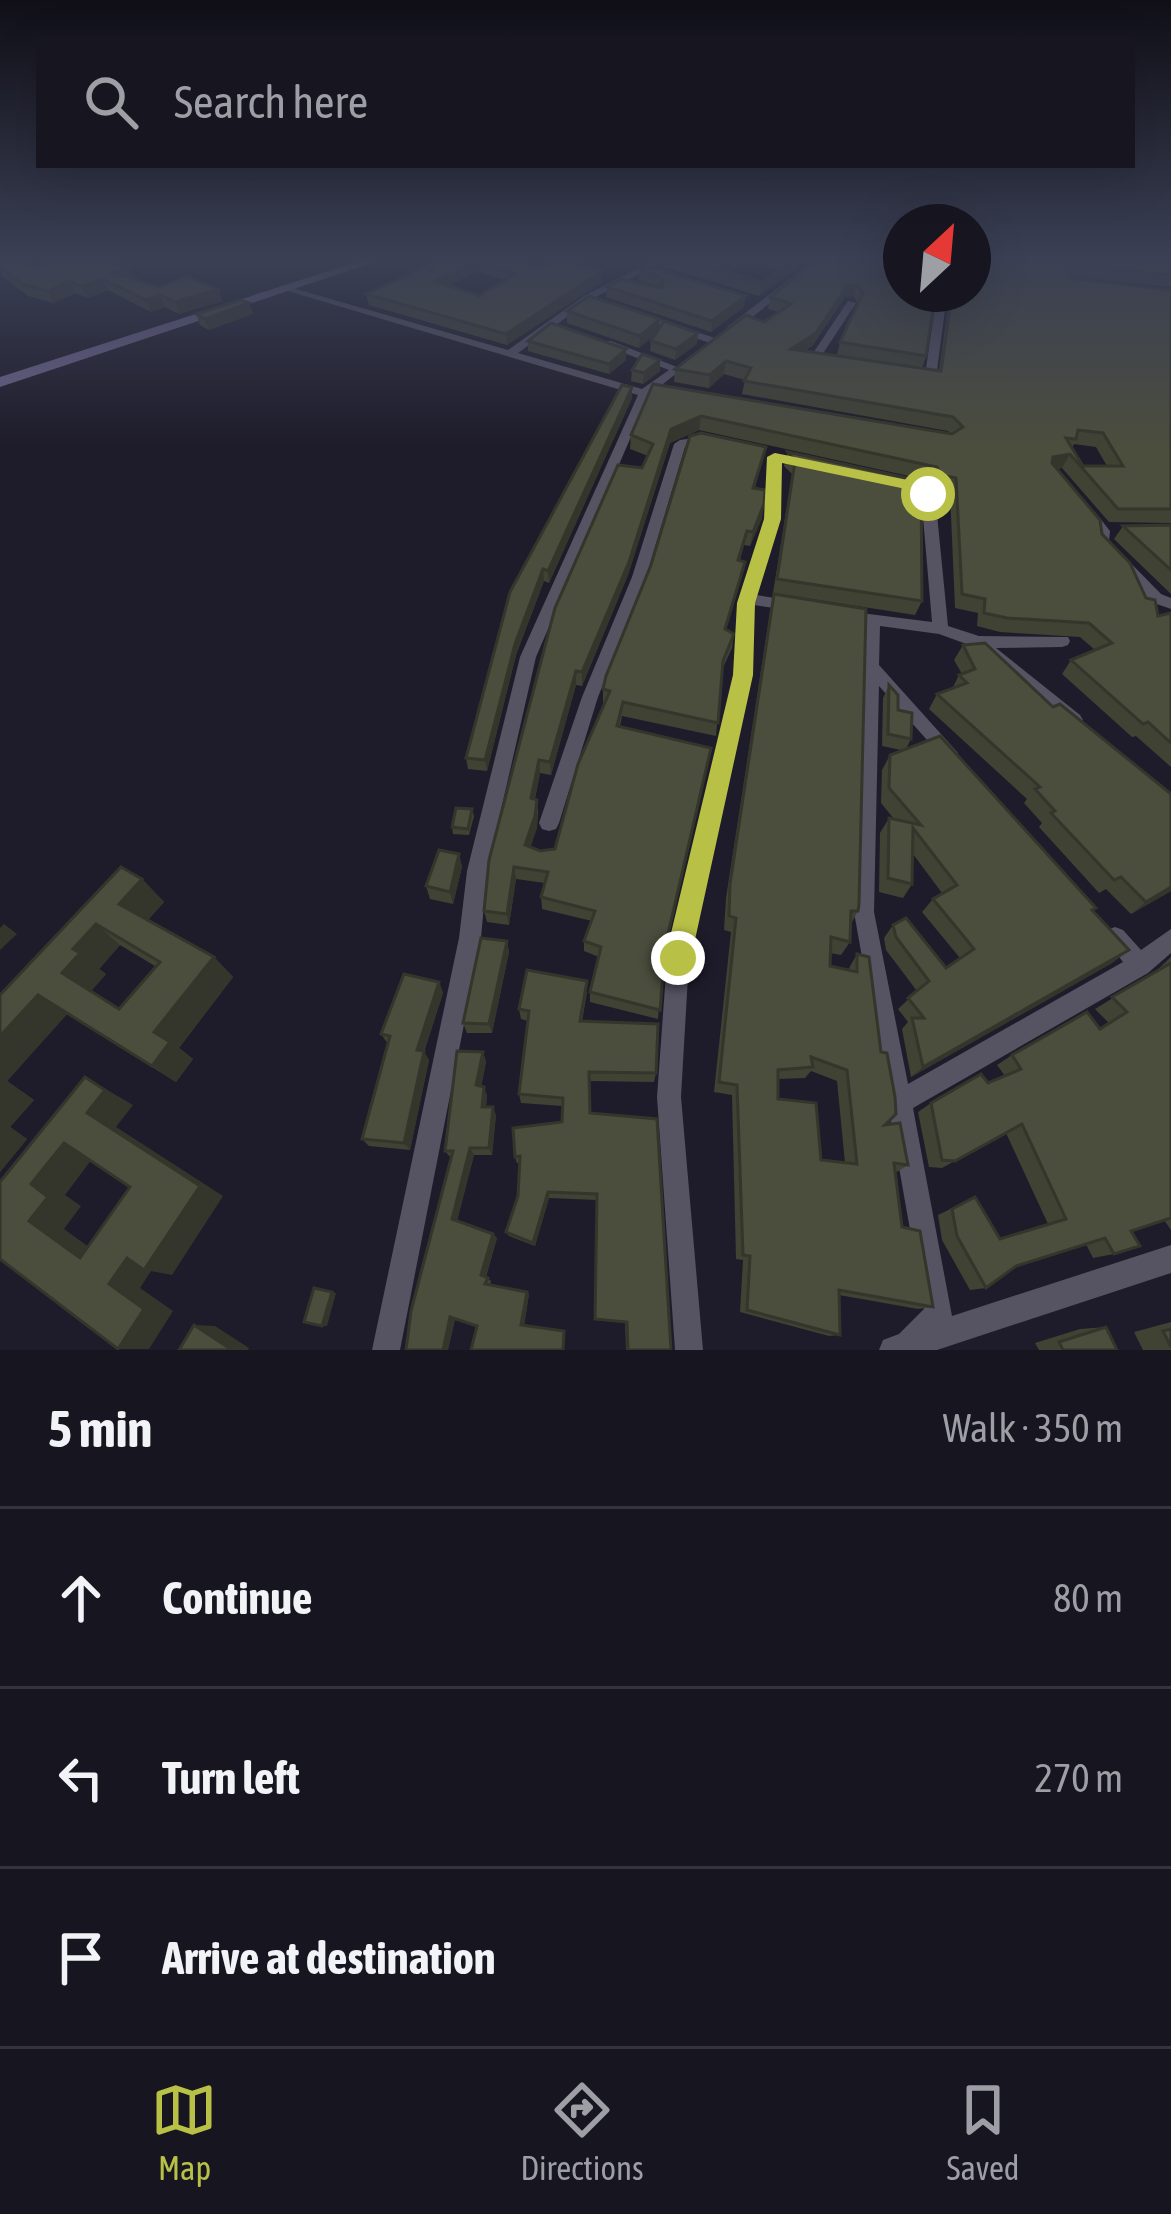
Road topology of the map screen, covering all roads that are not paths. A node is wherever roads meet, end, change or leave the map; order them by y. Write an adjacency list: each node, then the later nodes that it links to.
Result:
1 (175, 321): 16 (street)
2 (183, 321): 16 (street)
3 (394, 321): 13 (street)
4 (555, 321): 9 (street)
5 (653, 321): 12 (street)
6 (742, 321): 12 (street)
7 (838, 321): 14 (street)
8 (938, 321): 17 (street)
9 (549, 325): 10 (street); 13 (street)
10 (569, 331)
11 (589, 337): 15 (street)
12 (714, 341): 15 (street)
13 (508, 355): 18 (street)
14 (841, 367)
15 (677, 369): 18 (street)
16 (0, 378)
17 (909, 379)
18 (649, 390): 19 (street); 46 (street)
19 (677, 391)
20 (717, 442): 39 (street)
21 (755, 452): 22 (street)
22 (775, 457): 23 (street); 28 (street)
23 (794, 461)
24 (890, 481): 33 (street)
25 (1076, 498): 27 (street)
26 (1126, 530): 27 (street)
27 (1103, 531): 29 (street)
28 (748, 598): 30 (street); 47 (street)
29 (1171, 604)
30 (810, 609)
31 (852, 616): 32 (street)
32 (872, 620): 33 (street); 36 (street)
33 (940, 628): 35 (street)
34 (1062, 641): 35 (street)
35 (978, 642): 37 (street)
36 (873, 669): 38 (street); 43 (street)
37 (1099, 741)
38 (967, 774)
39 (549, 823)
40 (1093, 913): 42 (street)
41 (1171, 939): 42 (street)
42 (1140, 965): 43 (street)
43 (903, 1100): 45 (street)
44 (1171, 1259): 45 (street)
45 (902, 1346)
46 (386, 1350)
47 (689, 1350)

